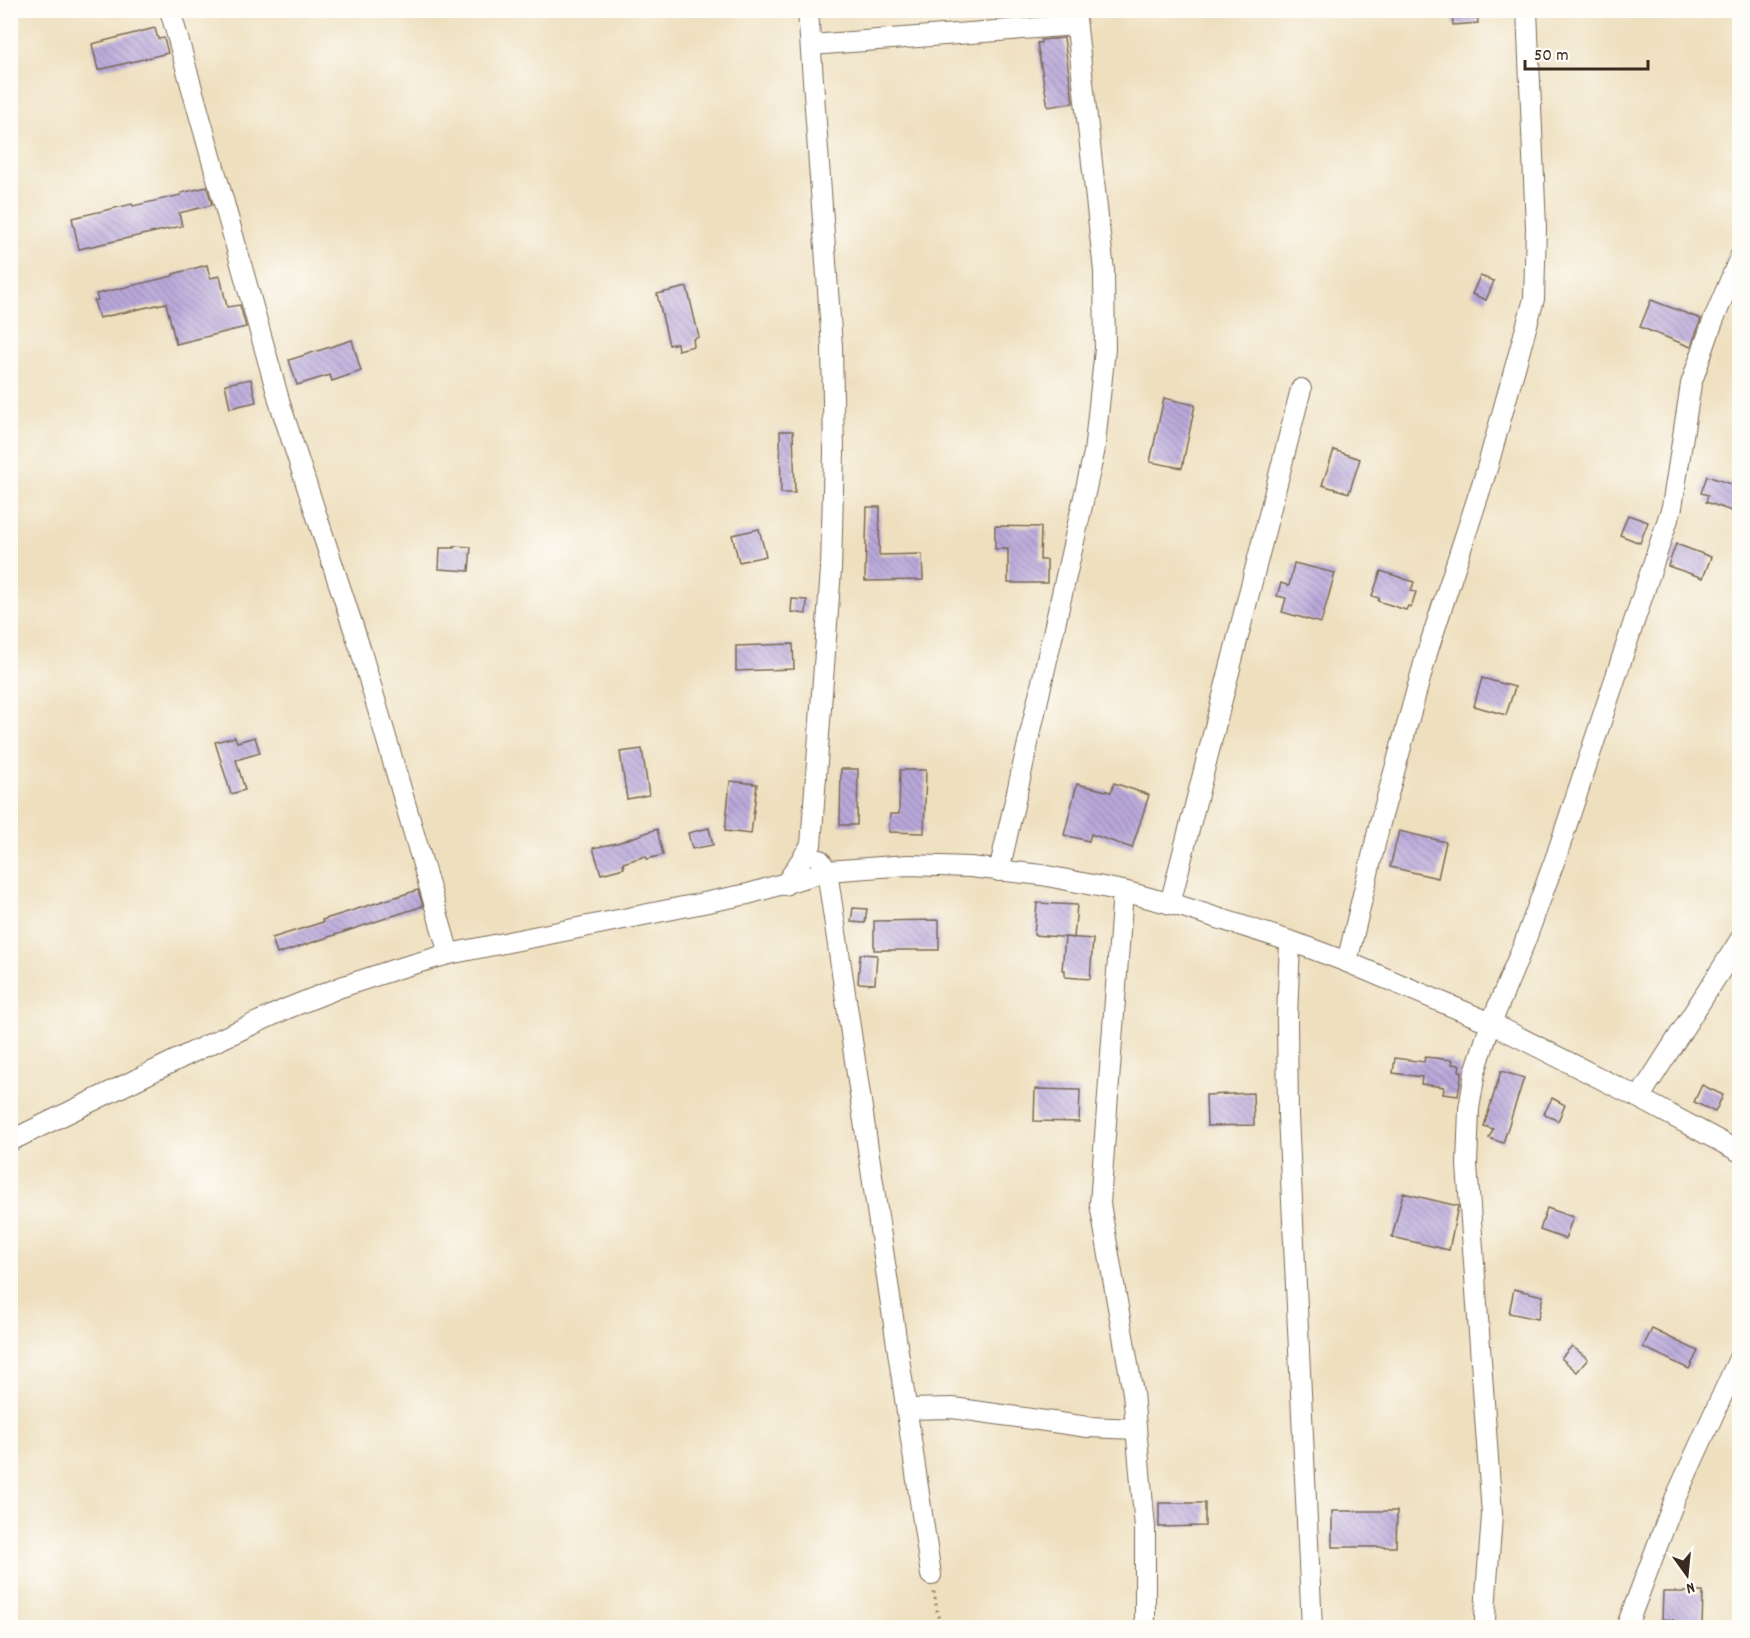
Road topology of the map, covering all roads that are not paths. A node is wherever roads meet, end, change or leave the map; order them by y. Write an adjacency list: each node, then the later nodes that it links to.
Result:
1 (170, 10): 16 (street)
2 (808, 10): 5 (street)
3 (1527, 10): 17 (street)
4 (1076, 18): 5 (street); 10 (street)
5 (811, 45): 8 (street)
6 (1740, 257): 18 (street)
7 (1301, 389): 13 (street)
8 (811, 845): 9 (street); 11 (street)
9 (827, 871): 10 (street); 11 (street); 23 (street)
10 (999, 871): 12 (street)
11 (785, 885): 16 (street)
12 (1123, 891): 13 (street); 24 (street)
13 (1170, 904): 15 (street)
14 (1740, 940): 19 (street)
15 (1290, 942): 17 (street); 27 (street)
16 (449, 954): 20 (street)
17 (1347, 962): 18 (street)
18 (1491, 1023): 19 (street); 28 (street)
19 (1639, 1098): 21 (street)
20 (10, 1142)
21 (1740, 1152)
22 (1738, 1360): 29 (street)
23 (907, 1409): 24 (street); 25 (street)
24 (1136, 1429): 26 (street)
25 (931, 1575)
26 (1145, 1628)
27 (1312, 1628)
28 (1485, 1628)
29 (1626, 1628)

